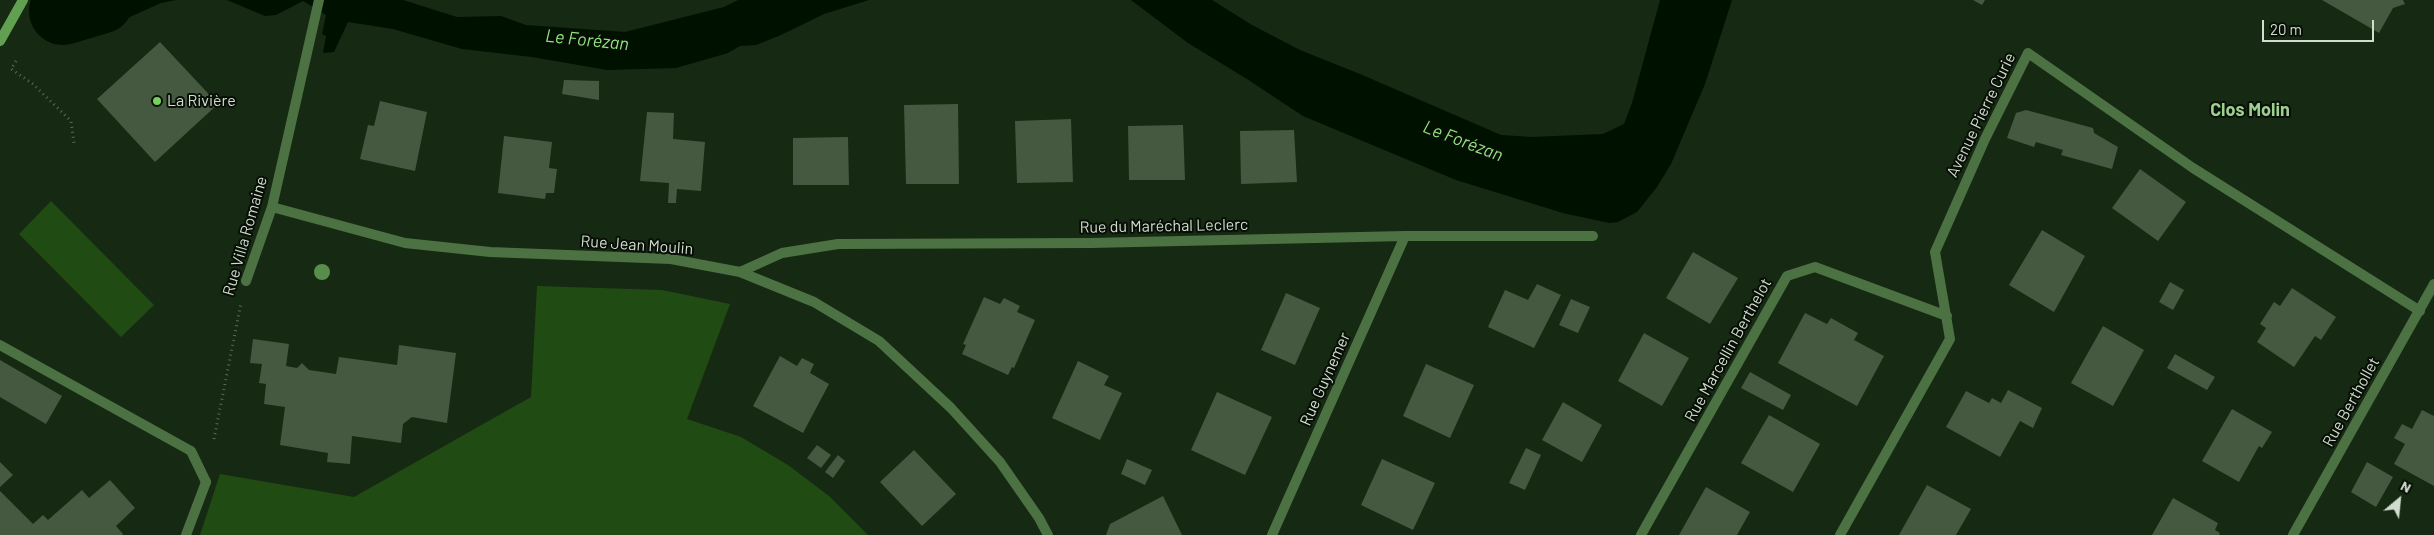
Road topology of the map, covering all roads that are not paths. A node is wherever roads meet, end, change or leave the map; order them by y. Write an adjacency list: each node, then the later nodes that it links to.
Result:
1 (22, 0): 3 (main road)
2 (319, 0): 4 (street, Rue Villa Romaine)
3 (1, 40)
4 (272, 207): 7 (street, Rue Jean Moulin); 8 (street, Rue Villa Romaine)
5 (1405, 236): 6 (street, Rue du Maréchal Leclerc); 7 (street, Rue du Maréchal Leclerc); 15 (street, Rue Guynemer)
6 (1593, 236)
7 (740, 272): 14 (street, Rue Jean Moulin)
8 (246, 282)
9 (2434, 284): 10 (street, Rue Berthollet)
10 (2420, 311): 11 (street, Avenue Pierre Curie); 18 (street, Rue Berthollet)
11 (1947, 316): 16 (street, Rue Marcellin Berthelot); 17 (street, Avenue Pierre Curie)
12 (0, 345): 13 (street)
13 (186, 535)
14 (1048, 535)
15 (1272, 535)
16 (1641, 535)
17 (1840, 535)
18 (2294, 535)

